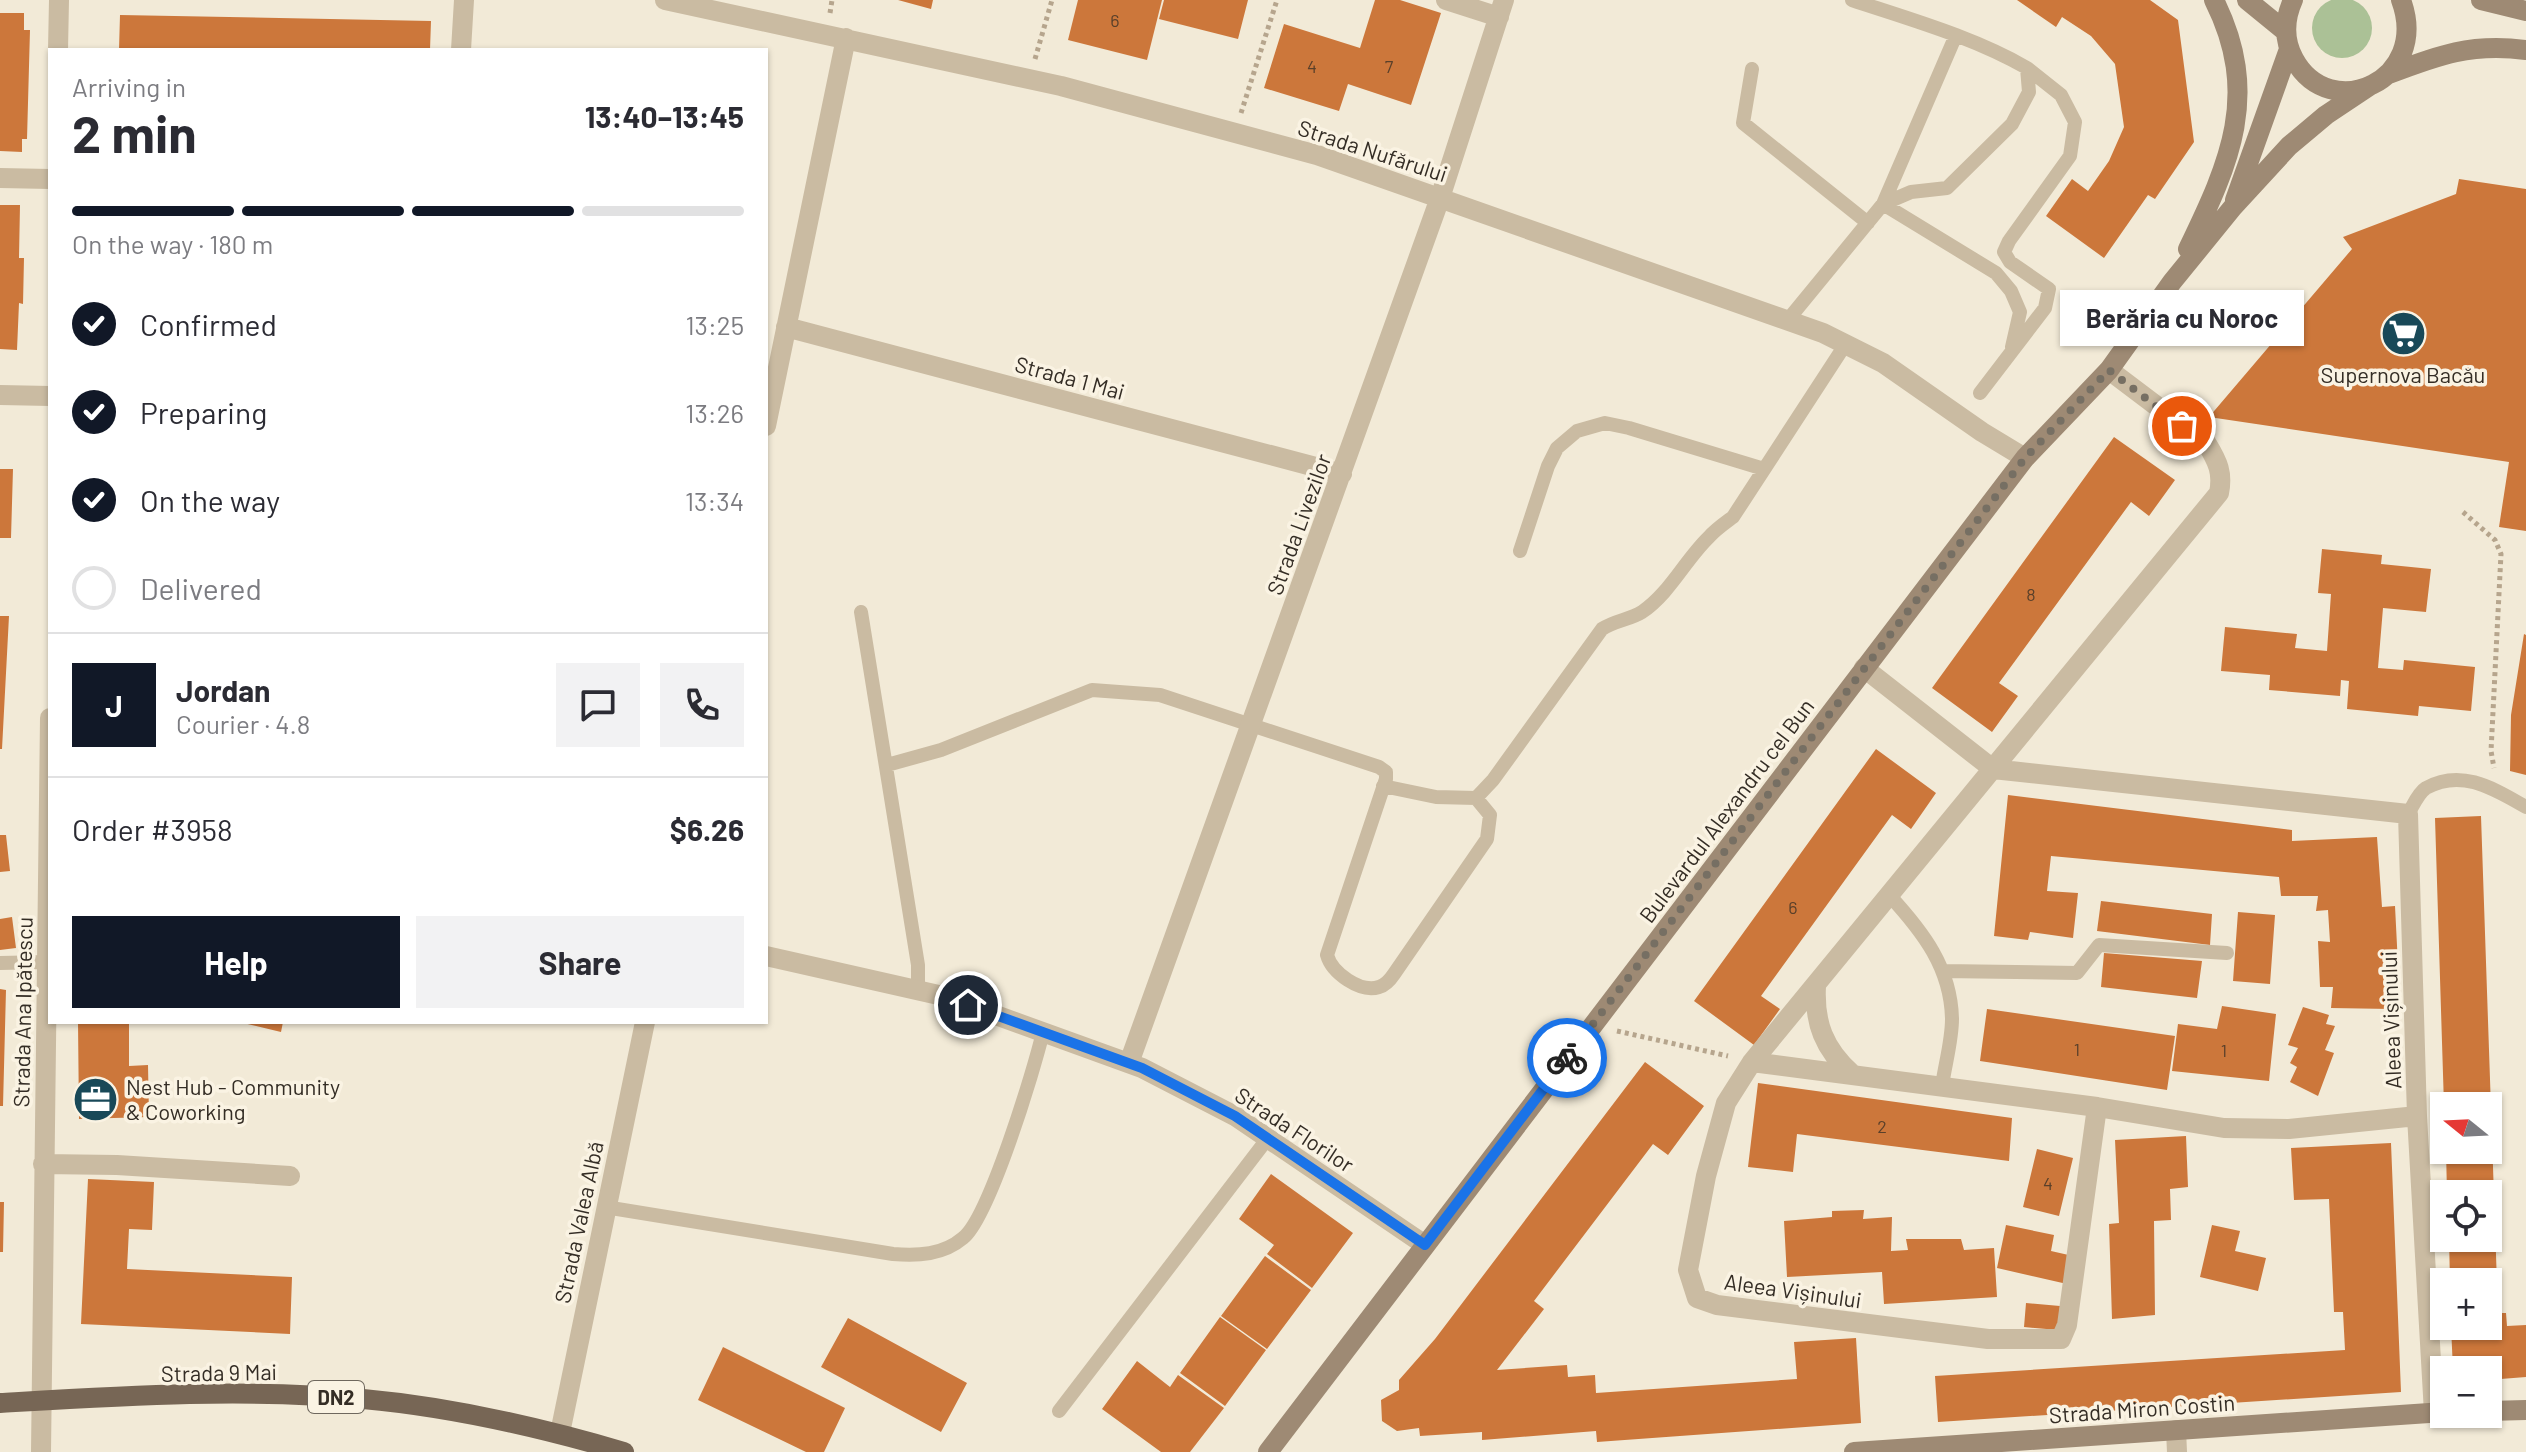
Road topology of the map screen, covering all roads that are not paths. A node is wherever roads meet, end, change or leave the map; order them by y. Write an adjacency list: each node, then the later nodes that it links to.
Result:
1 (59, 0): 16 (street)
2 (464, 0): 17 (street)
3 (665, 0): 14 (street, Strada Nufărului)
4 (1446, 0): 11 (street)
5 (1852, 0): 13 (lane)
6 (2214, 0): 28 (main road)
7 (2247, 0): 15 (main road)
8 (2293, 0): 15 (main road, Bulevardul Alexandru cel Bun)
9 (2401, 0): 21 (main road)
10 (2481, 0): 12 (main road)
11 (1502, 8): 24 (street, Strada Livezilor)
12 (2526, 11)
13 (1956, 35): 19 (lane); 25 (lane)
14 (846, 38): 24 (street, Strada Nufărului); 30 (street)
15 (2287, 40): 21 (main road); 26 (main road, Bulevardul Alexandru cel Bun)
16 (58, 48)
17 (461, 48)
18 (2526, 50): 21 (main road)
19 (2027, 68): 25 (lane); 32 (lane)
20 (1752, 69): 27 (lane)
21 (2380, 80): 26 (main road, Bulevardul Alexandru cel Bun)
22 (0, 178): 23 (street)
23 (48, 179)
24 (1440, 198): 29 (street, Strada Nufărului); 40 (street, Strada Livezilor)
25 (1883, 204): 27 (lane); 32 (lane)
26 (2233, 207): 28 (main road, Bulevardul Alexandru cel Bun)
27 (1868, 223): 29 (lane)
28 (2172, 282): 33 (main road, Bulevardul Alexandru cel Bun)
29 (1787, 321): 31 (street, Strada Nufărului)
30 (786, 327): 37 (street); 40 (street, Strada 1 Mai)
31 (1845, 345): 38 (street, Strada Nufărului); 39 (lane)
32 (2011, 351): 34 (lane)
33 (2109, 370): 38 (main road, Bulevardul Alexandru cel Bun); 46 (street, Aleea Vișinului)
34 (1980, 393)
35 (0, 395): 36 (street)
36 (48, 396)
37 (768, 416)
38 (2025, 458): 43 (main road, Bulevardul Alexandru cel Bun)
39 (1764, 469): 41 (lane); 48 (lane)
40 (1342, 474): 44 (street, Strada Livezilor)
41 (1520, 551)
42 (861, 612): 45 (lane)
43 (1864, 668): 46 (street); 72 (main road, Bulevardul Alexandru cel Bun)
44 (1251, 725): 45 (lane); 47 (lane); 63 (street, Strada Livezilor)
45 (887, 765): 59 (lane)
46 (1993, 769): 50 (street); 51 (street, Aleea Vișinului)
47 (1383, 786): 48 (lane); 48 (lane)
48 (1476, 798)
49 (2524, 806): 50 (lane)
50 (2408, 814): 67 (street, Aleea Vișinului)
51 (1890, 896): 57 (lane); 58 (street, Aleea Vișinului)
52 (48, 906): 55 (street, Strada Ana Ipătescu)
53 (2227, 953): 57 (lane)
54 (768, 956): 59 (street, Strada Florilor)
55 (47, 962): 56 (lane); 69 (street, Strada Ana Ipătescu)
56 (0, 963)
57 (1943, 971): 65 (lane)
58 (1816, 986): 62 (street, Aleea Vișinului); 64 (street)
59 (918, 991): 61 (street, Strada Florilor)
60 (645, 1024): 71 (street, Strada Valea Albă)
61 (1043, 1032): 63 (street, Strada Florilor); 71 (lane)
62 (1752, 1062): 64 (street, Aleea Vișinului); 66 (street, Aleea Vișinului)
63 (1129, 1063): 68 (street, Strada Florilor)
64 (1852, 1074): 65 (street, Aleea Vișinului)
65 (1942, 1086): 66 (street, Aleea Vișinului)
66 (2097, 1107): 67 (street, Aleea Vișinului)
67 (2417, 1116): 73 (street, Strada Miron Costin)
68 (1268, 1138): 72 (street, Strada Florilor); 77 (lane)
69 (43, 1164): 70 (street); 74 (street, Strada Ana Ipătescu)
70 (290, 1176)
71 (605, 1207): 81 (street, Strada Valea Albă)
72 (1425, 1245): 84 (main road, Bulevardul Alexandru cel Bun)
73 (2435, 1356)
74 (42, 1400): 75 (main road, Strada 9 Mai / DN2); 81 (main road, Strada 9 Mai / DN2); 82 (street, Strada Ana Ipătescu)
75 (0, 1403)
76 (2526, 1410): 78 (main road)
77 (1059, 1411)
78 (2502, 1411)
79 (2430, 1414): 80 (main road, Strada Miron Costin)
80 (2176, 1430): 85 (main road, Strada Miron Costin); 86 (street)
81 (560, 1433): 83 (main road, Strada 9 Mai / DN2)
82 (41, 1452)
83 (624, 1452)
84 (1268, 1452)
85 (1854, 1452)
86 (2177, 1452)

